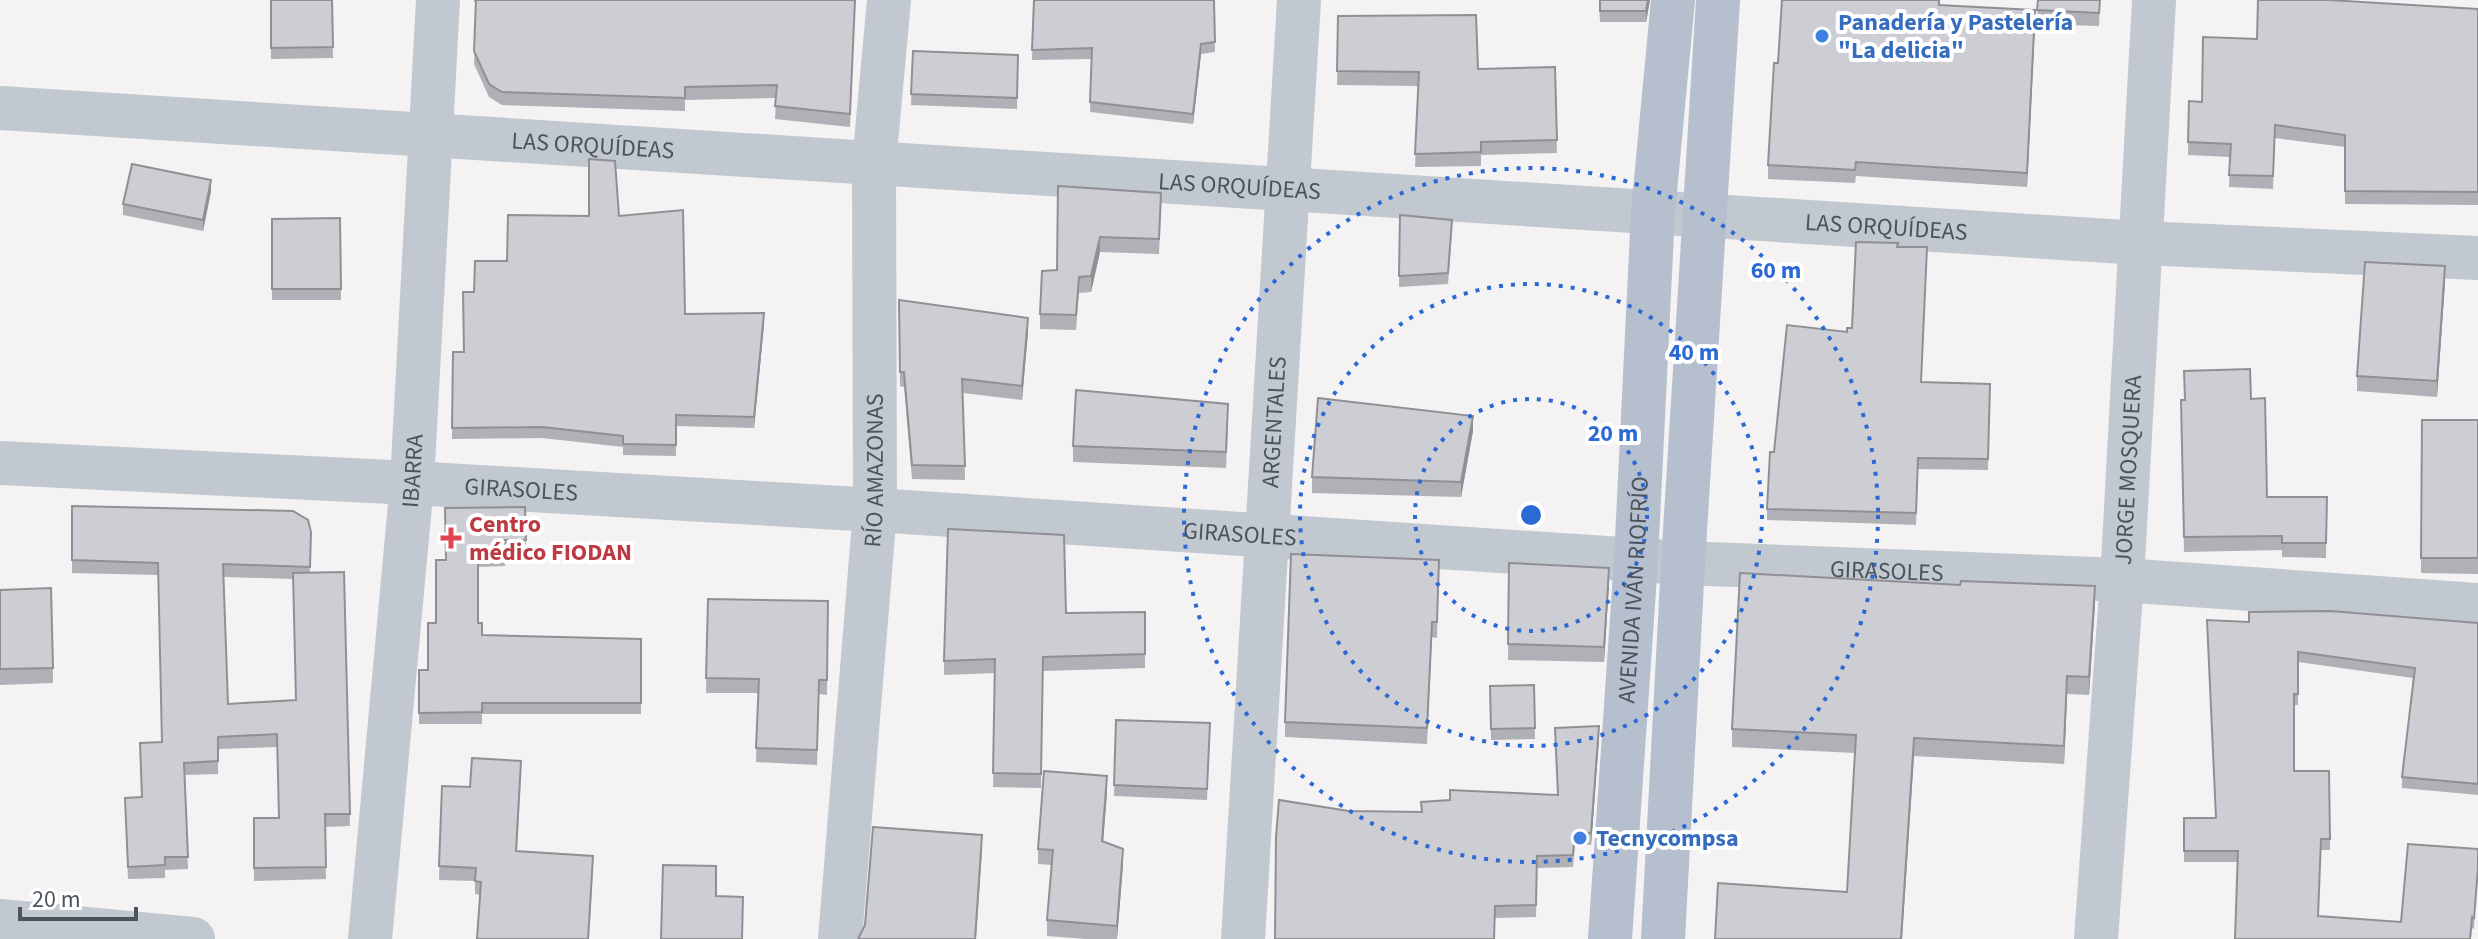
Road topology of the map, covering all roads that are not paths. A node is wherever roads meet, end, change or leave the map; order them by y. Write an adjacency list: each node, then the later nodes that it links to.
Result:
1 (438, 0): 8 (street, IBARRA)
2 (889, 0): 9 (street, RÍO AMAZONAS)
3 (1299, 0): 10 (street, ARGENTALES)
4 (1673, 0): 11 (main road, AVENIDA IVÁN RIOFRÍO)
5 (1718, 0): 12 (main road, AVENIDA IVÁN RIOFRÍO)
6 (2154, 0): 13 (street, JORGE MOSQUERA)
7 (0, 108): 8 (street, LAS ORQUÍDEAS)
8 (433, 135): 9 (street, LAS ORQUÍDEAS); 16 (street, IBARRA)
9 (874, 164): 10 (street, LAS ORQUÍDEAS); 17 (street, RÍO AMAZONAS)
10 (1287, 189): 11 (street, LAS ORQUÍDEAS); 18 (street, ARGENTALES)
11 (1653, 212): 12 (street, LAS ORQUÍDEAS); 19 (main road, AVENIDA IVÁN RIOFRÍO)
12 (1704, 215): 13 (street, LAS ORQUÍDEAS); 20 (main road, AVENIDA IVÁN RIOFRÍO)
13 (2141, 243): 14 (street, LAS ORQUÍDEAS); 21 (street, JORGE MOSQUERA)
14 (2478, 258)
15 (0, 463): 16 (street, GIRASOLES)
16 (412, 483): 17 (street, GIRASOLES); 25 (street, IBARRA)
17 (875, 510): 18 (street, GIRASOLES); 26 (street, RÍO AMAZONAS)
18 (1267, 536): 19 (street, GIRASOLES); 27 (street, ARGENTALES)
19 (1636, 560): 20 (street, GIRASOLES); 28 (main road, AVENIDA IVÁN RIOFRÍO)
20 (1683, 563): 21 (street, GIRASOLES); 29 (main road, AVENIDA IVÁN RIOFRÍO)
21 (2122, 580): 22 (street, GIRASOLES); 30 (street, JORGE MOSQUERA)
22 (2478, 605)
23 (0, 921): 24 (street)
24 (193, 939)
25 (370, 939)
26 (840, 939)
27 (1243, 939)
28 (1610, 939)
29 (1663, 939)
30 (2096, 939)

